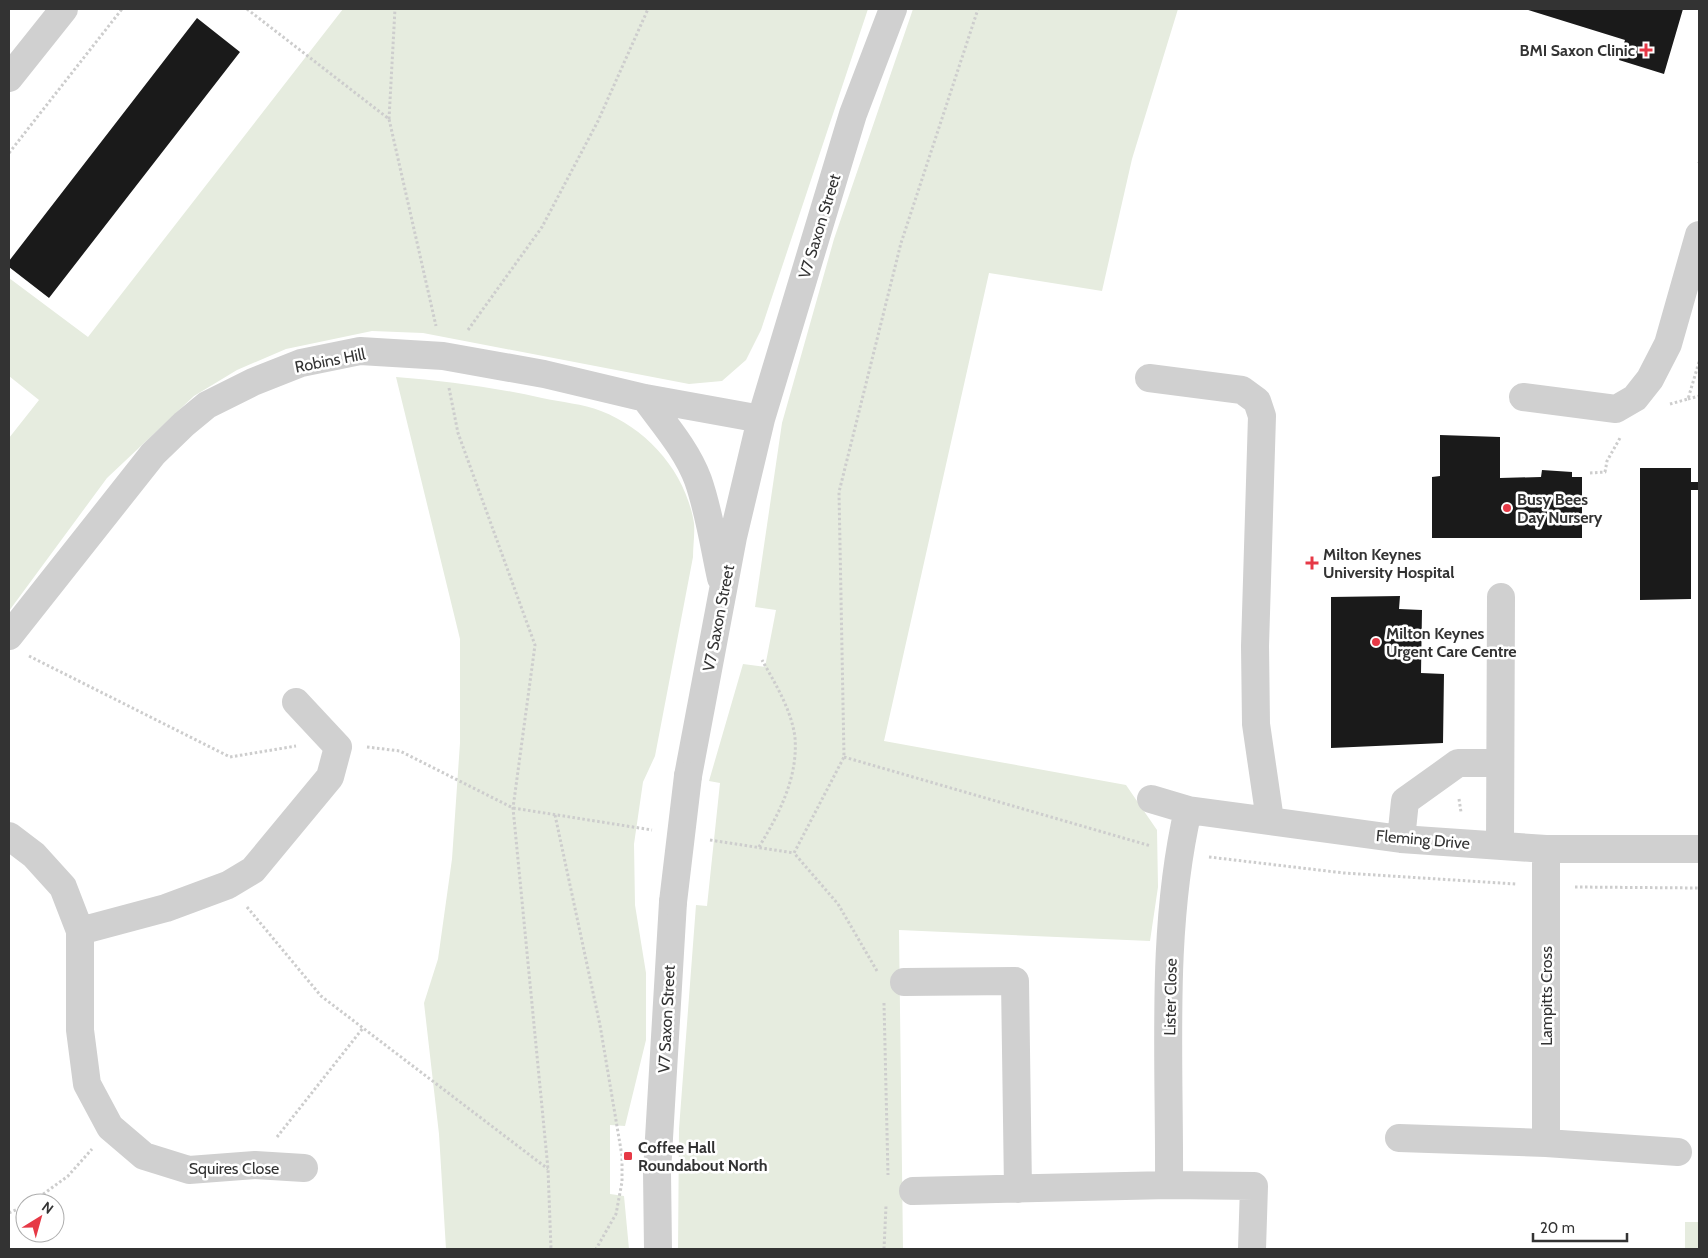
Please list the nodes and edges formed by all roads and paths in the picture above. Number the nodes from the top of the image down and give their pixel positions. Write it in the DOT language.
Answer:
graph roads {
  1 [pos="64,9"];
  2 [pos="122,9"];
  3 [pos="247,9"];
  4 [pos="396,9"];
  5 [pos="648,9"];
  6 [pos="893,9"];
  7 [pos="978,9"];
  8 [pos="9,78"];
  9 [pos="389,119"];
  10 [pos="9,153"];
  11 [pos="1699,235"];
  12 [pos="443,356"];
  13 [pos="1149,378"];
  14 [pos="1699,396"];
  15 [pos="1523,397"];
  16 [pos="645,398"];
  17 [pos="1688,399"];
  18 [pos="761,419"];
  19 [pos="724,588"];
  20 [pos="1501,597"];
  21 [pos="18,646"];
  22 [pos="762,660"];
  23 [pos="296,702"];
  24 [pos="338,747"];
  25 [pos="1500,763"];
  26 [pos="1151,799"];
  27 [pos="513,808"];
  28 [pos="1188,810"];
  29 [pos="555,815"];
  30 [pos="1270,820"];
  31 [pos="662,832"];
  32 [pos="9,836"];
  33 [pos="701,838"];
  34 [pos="1401,839"];
  35 [pos="1500,846"];
  36 [pos="760,847"];
  37 [pos="1546,849"];
  38 [pos="1699,849"];
  39 [pos="794,853"];
  40 [pos="228,885"];
  41 [pos="80,931"];
  42 [pos="889,983"];
  43 [pos="363,1028"];
  44 [pos="110,1127"];
  45 [pos="1399,1138"];
  46 [pos="1546,1143"];
  47 [pos="1678,1152"];
  48 [pos="255,1165"];
  49 [pos="304,1168"];
  50 [pos="548,1170"];
  51 [pos="888,1177"];
  52 [pos="1170,1185"];
  53 [pos="1018,1189"];
  54 [pos="913,1191"];
  55 [pos="45,1193"];
  56 [pos="886,1204"];
  57 [pos="551,1249"];
  58 [pos="596,1249"];
  59 [pos="658,1249"];
  60 [pos="884,1249"];
  61 [pos="1252,1249"];
  1 -- 8 [label="street"];
  2 -- 10 [label="path"];
  3 -- 9 [label="path"];
  4 -- 9 [label="path"];
  5 -- 12 [label="path"];
  6 -- 18 [label="street, V7 Saxon Street"];
  7 -- 39 [label="path"];
  9 -- 12 [label="path"];
  11 -- 15 [label="street"];
  12 -- 16 [label="street, Robins Hill"];
  12 -- 21 [label="street, Robins Hill"];
  12 -- 27 [label="path"];
  13 -- 30 [label="street"];
  14 -- 17 [label="path"];
  16 -- 18 [label="street, Robins Hill"];
  16 -- 19 [label="street"];
  18 -- 19 [label="street, V7 Saxon Street"];
  19 -- 59 [label="street, V7 Saxon Street, bridge"];
  20 -- 25 [label="street"];
  21 -- 24 [label="path"];
  22 -- 36 [label="path"];
  23 -- 24 [label="street"];
  24 -- 27 [label="path"];
  24 -- 40 [label="street"];
  25 -- 34 [label="street"];
  25 -- 35 [label="street"];
  26 -- 28 [label="street, Fleming Drive"];
  27 -- 29 [label="path"];
  27 -- 50 [label="path"];
  28 -- 30 [label="street, Fleming Drive"];
  28 -- 52 [label="street, Lister Close"];
  29 -- 31 [label="path"];
  29 -- 58 [label="path"];
  30 -- 34 [label="street, Fleming Drive"];
  32 -- 41 [label="street, Squires Close"];
  33 -- 36 [label="path"];
  34 -- 35 [label="street, Fleming Drive"];
  35 -- 37 [label="street, Fleming Drive"];
  36 -- 39 [label="path"];
  37 -- 38 [label="street, Fleming Drive"];
  37 -- 46 [label="street, Lampitts Cross"];
  39 -- 42 [label="path"];
  40 -- 41 [label="street"];
  40 -- 43 [label="path"];
  41 -- 44 [label="street, Squires Close"];
  42 -- 51 [label="path"];
  42 -- 53 [label="street"];
  43 -- 48 [label="path"];
  43 -- 50 [label="path"];
  44 -- 48 [label="street, Squires Close"];
  44 -- 55 [label="path"];
  45 -- 46 [label="street"];
  46 -- 47 [label="street"];
  48 -- 49 [label="street, Squires Close"];
  50 -- 57 [label="path"];
  52 -- 53 [label="street"];
  52 -- 61 [label="street"];
  53 -- 54 [label="street"];
  56 -- 60 [label="path"];
}
